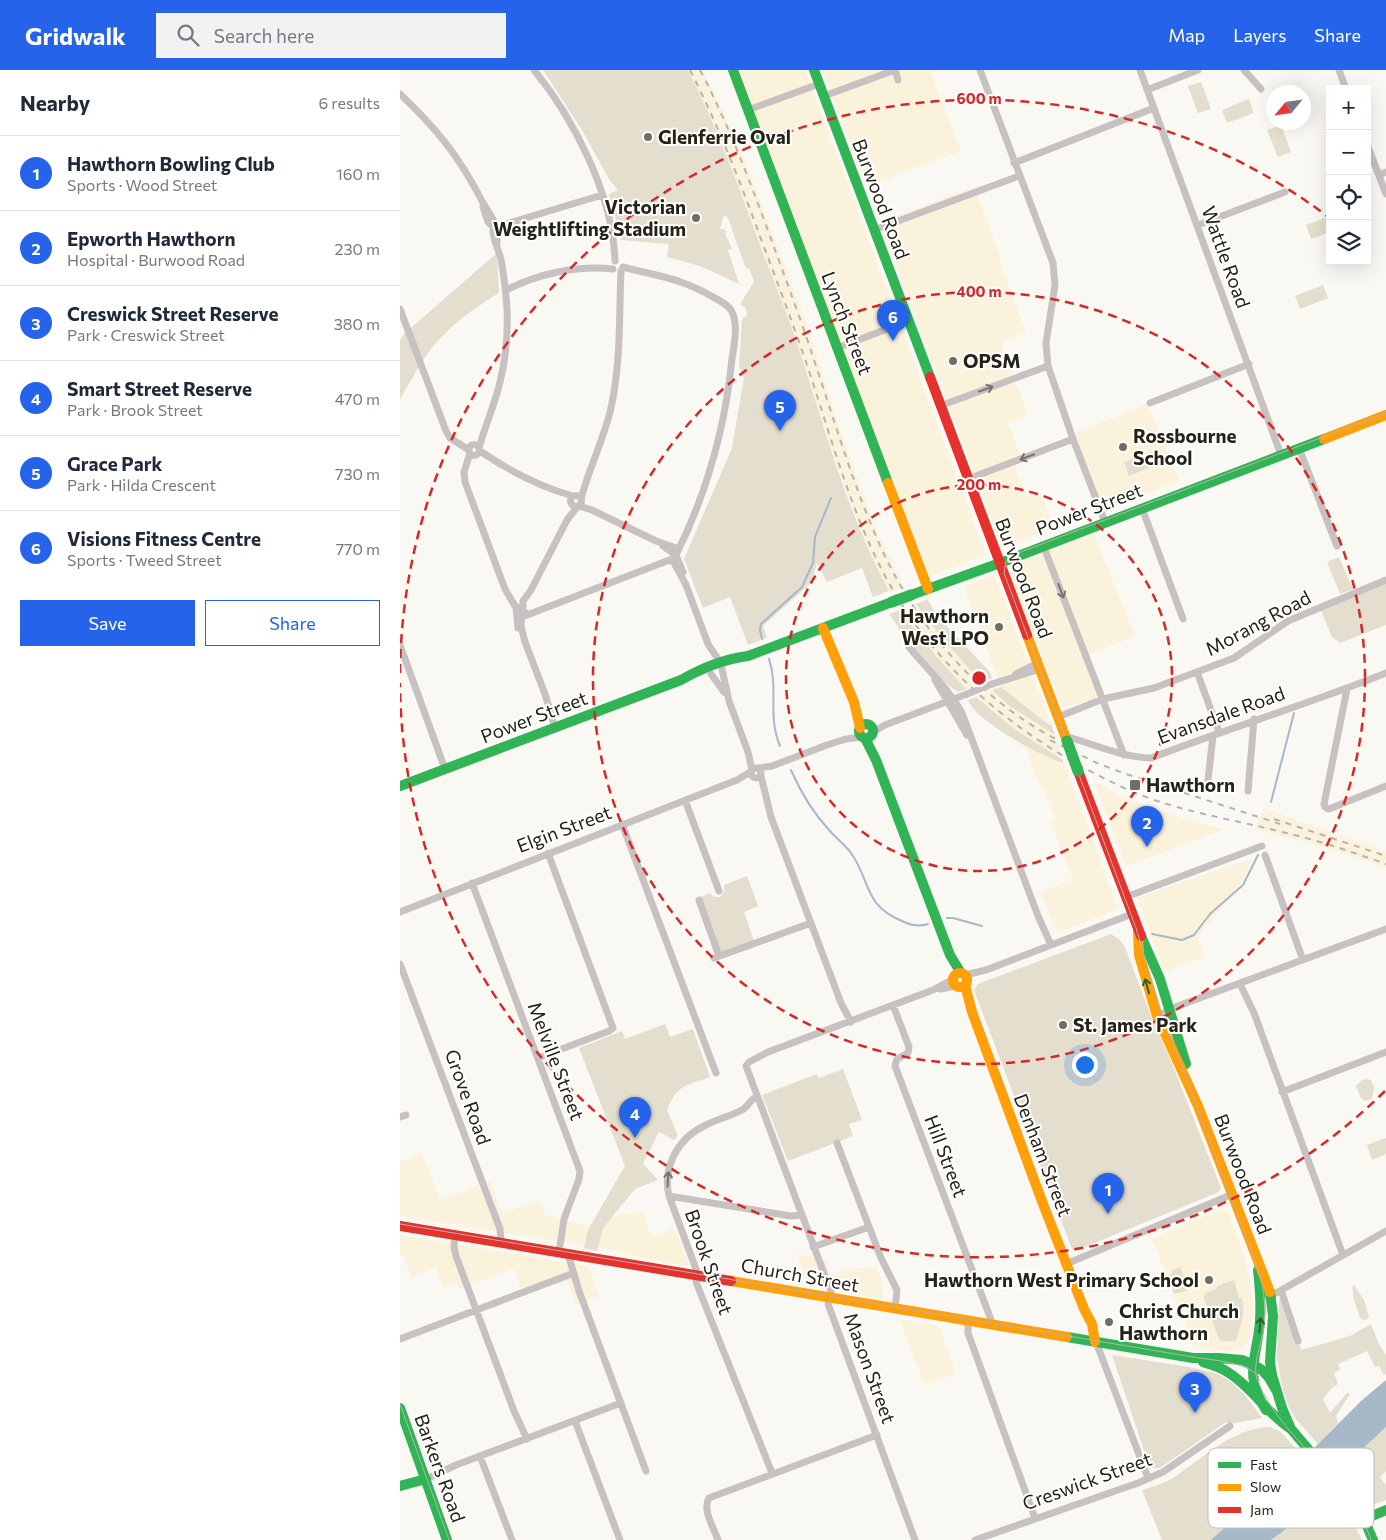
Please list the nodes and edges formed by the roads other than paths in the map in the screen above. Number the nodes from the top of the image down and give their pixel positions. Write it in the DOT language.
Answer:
graph roads {
  1 [pos="534,70"];
  2 [pos="733,70"];
  3 [pos="814,70"];
  4 [pos="895,70"];
  5 [pos="980,70"];
  6 [pos="1140,70"];
  7 [pos="1198,70"];
  8 [pos="1244,70"];
  9 [pos="1339,70"];
  10 [pos="898,80"];
  11 [pos="819,84"];
  12 [pos="1345,85"];
  13 [pos="1262,88"];
  14 [pos="1148,90"];
  15 [pos="400,94"];
  16 [pos="824,96"];
  17 [pos="1154,108"];
  18 [pos="748,110"];
  19 [pos="1371,152"];
  20 [pos="1014,163"];
  21 [pos="1382,174"];
  22 [pos="1019,176"];
  23 [pos="1285,192"];
  24 [pos="1386,194"];
  25 [pos="602,195"];
  26 [pos="1198,226"];
  27 [pos="496,227"];
  28 [pos="874,230"];
  29 [pos="618,267"];
  30 [pos="506,290"];
  31 [pos="400,309"];
  32 [pos="908,321"];
  33 [pos="837,348"];
  34 [pos="1249,364"];
  35 [pos="1048,366"];
  36 [pos="1150,403"];
  37 [pos="940,406"];
  38 [pos="1386,415"];
  39 [pos="1073,439"];
  40 [pos="1299,448"];
  41 [pos="474,450"];
  42 [pos="1281,455"];
  43 [pos="968,479"];
  44 [pos="576,501"];
  45 [pos="1142,508"];
  46 [pos="1105,522"];
  47 [pos="1043,545"];
  48 [pos="1337,546"];
  49 [pos="676,555"];
  50 [pos="1000,563"];
  51 [pos="1386,580"];
  52 [pos="928,589"];
  53 [pos="521,613"];
  54 [pos="1183,619"];
  55 [pos="825,627"];
  56 [pos="708,644"];
  57 [pos="400,645"];
  58 [pos="909,647"];
  59 [pos="1039,666"];
  60 [pos="716,668"];
  61 [pos="1197,672"];
  62 [pos="1386,673"];
  63 [pos="1347,688"];
  64 [pos="1103,699"];
  65 [pos="729,701"];
  66 [pos="951,701"];
  67 [pos="1058,717"];
  68 [pos="1254,720"];
  69 [pos="557,727"];
  70 [pos="866,732"];
  71 [pos="1216,734"];
  72 [pos="1066,739"];
  73 [pos="1124,755"];
  74 [pos="445,769"];
  75 [pos="756,773"];
  76 [pos="400,786"];
  77 [pos="1386,786"];
  78 [pos="1207,790"];
  79 [pos="1248,791"];
  80 [pos="685,800"];
  81 [pos="622,824"];
  82 [pos="1262,846"];
  83 [pos="548,853"];
  84 [pos="1265,855"];
  85 [pos="472,883"];
  86 [pos="719,891"];
  87 [pos="1126,897"];
  88 [pos="699,900"];
  89 [pos="401,911"];
  90 [pos="1132,914"];
  91 [pos="811,923"];
  92 [pos="1386,929"];
  93 [pos="1138,931"];
  94 [pos="1049,946"];
  95 [pos="1303,960"];
  96 [pos="400,964"];
  97 [pos="960,980"];
  98 [pos="1242,983"];
  99 [pos="893,1004"];
  100 [pos="1170,1010"];
  101 [pos="1157,1016"];
  102 [pos="848,1023"];
  103 [pos="1386,1052"];
  104 [pos="538,1058"];
  105 [pos="716,1073"];
  106 [pos="1282,1092"];
  107 [pos="756,1097"];
  108 [pos="1198,1106"];
  109 [pos="837,1143"];
  110 [pos="1233,1194"];
  111 [pos="669,1196"];
  112 [pos="801,1214"];
  113 [pos="400,1226"];
  114 [pos="869,1227"];
  115 [pos="1386,1232"];
  116 [pos="455,1235"];
  117 [pos="501,1242"];
  118 [pos="814,1247"];
  119 [pos="563,1253"];
  120 [pos="1343,1256"];
  121 [pos="1066,1264"];
  122 [pos="574,1272"];
  123 [pos="696,1275"];
  124 [pos="1271,1296"];
  125 [pos="830,1297"];
  126 [pos="895,1309"];
  127 [pos="476,1310"];
  128 [pos="968,1321"];
  129 [pos="993,1325"];
  130 [pos="400,1339"];
  131 [pos="1298,1341"];
  132 [pos="1094,1342"];
  133 [pos="1193,1358"];
  134 [pos="1252,1363"];
  135 [pos="1276,1390"];
  136 [pos="621,1403"];
  137 [pos="400,1408"];
  138 [pos="1266,1410"];
  139 [pos="575,1421"];
  140 [pos="1230,1426"];
  141 [pos="1291,1429"];
  142 [pos="877,1435"];
  143 [pos="525,1439"];
  144 [pos="1307,1448"];
  145 [pos="480,1456"];
  146 [pos="646,1471"];
  147 [pos="772,1473"];
  148 [pos="425,1477"];
  149 [pos="1148,1478"];
  150 [pos="400,1486"];
  151 [pos="1386,1510"];
  152 [pos="1374,1515"];
  153 [pos="1035,1518"];
  154 [pos="1368,1528"];
  155 [pos="448,1540"];
  156 [pos="512,1540"];
  157 [pos="620,1540"];
  158 [pos="718,1540"];
  159 [pos="915,1540"];
  160 [pos="975,1540"];
  161 [pos="1373,1540"];
  1 -- 25 [label="street"];
  2 -- 18 [label="main road, Lynch Street"];
  3 -- 11 [label="main road, Burwood Road"];
  4 -- 10 [label="street"];
  4 -- 16 [label="street"];
  5 -- 20 [label="street"];
  6 -- 14 [label="street, Wattle Road"];
  7 -- 14 [label="street"];
  8 -- 13 [label="street"];
  9 -- 12 [label="street"];
  11 -- 16 [label="main road, Burwood Road"];
  11 -- 18 [label="street"];
  14 -- 17 [label="street, Wattle Road"];
  15 -- 27 [label="street"];
  16 -- 28 [label="main road, Burwood Road"];
  17 -- 20 [label="street"];
  17 -- 26 [label="street, Wattle Road"];
  18 -- 33 [label="main road, Lynch Street"];
  19 -- 21 [label="street"];
  20 -- 22 [label="street"];
  21 -- 24 [label="street"];
  22 -- 28 [label="street"];
  22 -- 35 [label="street"];
  23 -- 26 [label="street"];
  25 -- 27 [label="street"];
  25 -- 29 [label="street"];
  26 -- 34 [label="street, Wattle Road"];
  27 -- 30 [label="street"];
  28 -- 32 [label="main road, Burwood Road"];
  29 -- 30 [label="street"];
  29 -- 44 [label="street"];
  29 -- 49 [label="street"];
  30 -- 41 [label="street"];
  31 -- 41 [label="street"];
  32 -- 33 [label="street"];
  32 -- 37 [label="main road, Burwood Road"];
  33 -- 52 [label="main road, Lynch Street"];
  34 -- 36 [label="street"];
  34 -- 42 [label="street, Wattle Road"];
  37 -- 35 [label="street, one-way"];
  35 -- 39 [label="street"];
  37 -- 43 [label="main road, Burwood Road"];
  38 -- 40 [label="main road, Power Street"];
  39 -- 43 [label="street, one-way"];
  39 -- 46 [label="street"];
  40 -- 42 [label="main road, Power Street"];
  40 -- 48 [label="street"];
  41 -- 44 [label="street"];
  41 -- 53 [label="street"];
  42 -- 45 [label="main road, Power Street"];
  43 -- 50 [label="main road, Burwood Road"];
  44 -- 49 [label="street"];
  44 -- 53 [label="street"];
  45 -- 46 [label="main road, Power Street"];
  45 -- 54 [label="street"];
  46 -- 47 [label="main road, Power Street"];
  47 -- 50 [label="main road, Power Street"];
  47 -- 64 [label="street, one-way"];
  49 -- 53 [label="street"];
  49 -- 56 [label="street"];
  50 -- 52 [label="main road, Power Street"];
  50 -- 59 [label="main road, Burwood Road"];
  51 -- 61 [label="street, Morang Road"];
  52 -- 55 [label="main road, Power Street, bridge"];
  53 -- 69 [label="street"];
  55 -- 60 [label="main road, Power Street"];
  55 -- 70 [label="main road, Denham Street"];
  56 -- 60 [label="street"];
  56 -- 60 [label="street"];
  57 -- 74 [label="street"];
  58 -- 66 [label="street"];
  59 -- 66 [label="street, Elgin Street, bridge"];
  59 -- 67 [label="main road, Burwood Road"];
  60 -- 65 [label="street"];
  60 -- 65 [label="street"];
  60 -- 69 [label="main road, Power Street"];
  61 -- 64 [label="street, Morang Road"];
  61 -- 71 [label="street"];
  62 -- 63 [label="street, Evansdale Road"];
  63 -- 68 [label="street, Evansdale Road"];
  63 -- 77 [label="street"];
  64 -- 67 [label="street, Morang Road"];
  64 -- 73 [label="street"];
  65 -- 75 [label="street"];
  66 -- 70 [label="street, Elgin Street"];
  66 -- 94 [label="street"];
  67 -- 72 [label="main road, Burwood Road"];
  68 -- 71 [label="street, Evansdale Road"];
  68 -- 79 [label="street"];
  69 -- 74 [label="main road, Power Street"];
  70 -- 75 [label="street, Elgin Street"];
  70 -- 97 [label="main road, Denham Street"];
  71 -- 73 [label="street, Evansdale Road"];
  71 -- 78 [label="street"];
  72 -- 73 [label="street, Evansdale Road"];
  72 -- 87 [label="main road, Burwood Road, bridge"];
  74 -- 76 [label="main road, Power Street"];
  75 -- 80 [label="street, Elgin Street"];
  75 -- 91 [label="street"];
  80 -- 81 [label="street, Elgin Street"];
  80 -- 86 [label="street"];
  81 -- 83 [label="street, Elgin Street"];
  81 -- 105 [label="street"];
  82 -- 87 [label="street"];
  83 -- 85 [label="street, Elgin Street"];
  83 -- 104 [label="street"];
  84 -- 95 [label="street"];
  85 -- 89 [label="street, Elgin Street"];
  85 -- 104 [label="street, Melville Street"];
  87 -- 90 [label="main road, Burwood Road"];
  88 -- 91 [label="street"];
  90 -- 93 [label="main road, Burwood Road"];
  90 -- 94 [label="street"];
  91 -- 102 [label="street"];
  92 -- 95 [label="street"];
  93 -- 100 [label="main road, Burwood Road"];
  101 -- 93 [label="main road, Burwood Road, one-way"];
  94 -- 97 [label="street"];
  95 -- 98 [label="street"];
  96 -- 117 [label="street, Grove Road"];
  97 -- 99 [label="street"];
  97 -- 121 [label="main road, Denham Street"];
  98 -- 100 [label="street"];
  98 -- 106 [label="street"];
  99 -- 102 [label="street"];
  99 -- 129 [label="street, Hill Street"];
  100 -- 101 [label="street"];
  100 -- 108 [label="main road, Burwood Road"];
  101 -- 108 [label="main road, Burwood Road"];
  102 -- 107 [label="street, Mason Street"];
  103 -- 106 [label="street"];
  104 -- 119 [label="street, Melville Street"];
  106 -- 120 [label="street"];
  111 -- 107 [label="street, Brook Street, one-way"];
  107 -- 112 [label="street, Mason Street"];
  108 -- 110 [label="main road, Burwood Road"];
  109 -- 114 [label="street"];
  110 -- 121 [label="street"];
  110 -- 124 [label="main road, Burwood Road"];
  111 -- 112 [label="street"];
  111 -- 123 [label="street, Brook Street"];
  112 -- 118 [label="street, Mason Street"];
  113 -- 116 [label="main road, Church Street"];
  114 -- 118 [label="street"];
  114 -- 126 [label="street"];
  115 -- 120 [label="street"];
  116 -- 117 [label="main road, Church Street"];
  116 -- 127 [label="street"];
  117 -- 119 [label="main road, Church Street"];
  118 -- 125 [label="street, Mason Street"];
  119 -- 122 [label="street"];
  119 -- 123 [label="main road, Church Street"];
  120 -- 124 [label="street"];
  121 -- 132 [label="main road, Denham Street"];
  122 -- 127 [label="street"];
  122 -- 136 [label="street"];
  123 -- 125 [label="main road, Church Street"];
  123 -- 147 [label="street, Brook Street"];
  124 -- 131 [label="street"];
  134 -- 124 [label="main road, Burwood Road, one-way"];
  124 -- 135 [label="main road, Burwood Road"];
  125 -- 126 [label="main road, Church Street"];
  125 -- 142 [label="street, Mason Street"];
  126 -- 128 [label="main road, Church Street"];
  127 -- 130 [label="street"];
  127 -- 143 [label="street"];
  128 -- 129 [label="main road, Church Street"];
  128 -- 153 [label="street"];
  129 -- 132 [label="main road, Church Street"];
  132 -- 133 [label="main road, Church Street"];
  132 -- 149 [label="street, Denham Street"];
  133 -- 134 [label="main road, Church Street"];
  133 -- 138 [label="main road, Church Street"];
  134 -- 135 [label="main road"];
  134 -- 138 [label="main road, Burwood Road"];
  135 -- 141 [label="main road"];
  136 -- 139 [label="street"];
  136 -- 146 [label="street"];
  137 -- 148 [label="main road, Barkers Road"];
  138 -- 141 [label="main road"];
  139 -- 143 [label="street"];
  139 -- 157 [label="street"];
  140 -- 149 [label="street, Creswick Street"];
  141 -- 144 [label="main road"];
  142 -- 147 [label="street"];
  142 -- 159 [label="street, Mason Street"];
  143 -- 145 [label="street"];
  145 -- 148 [label="street"];
  145 -- 156 [label="street"];
  147 -- 158 [label="street"];
  148 -- 150 [label="main road"];
  148 -- 155 [label="main road, Barkers Road"];
  149 -- 153 [label="street, Creswick Street"];
  151 -- 152 [label="main road"];
  153 -- 160 [label="street, Creswick Street"];
  154 -- 161 [label="main road"];
}
